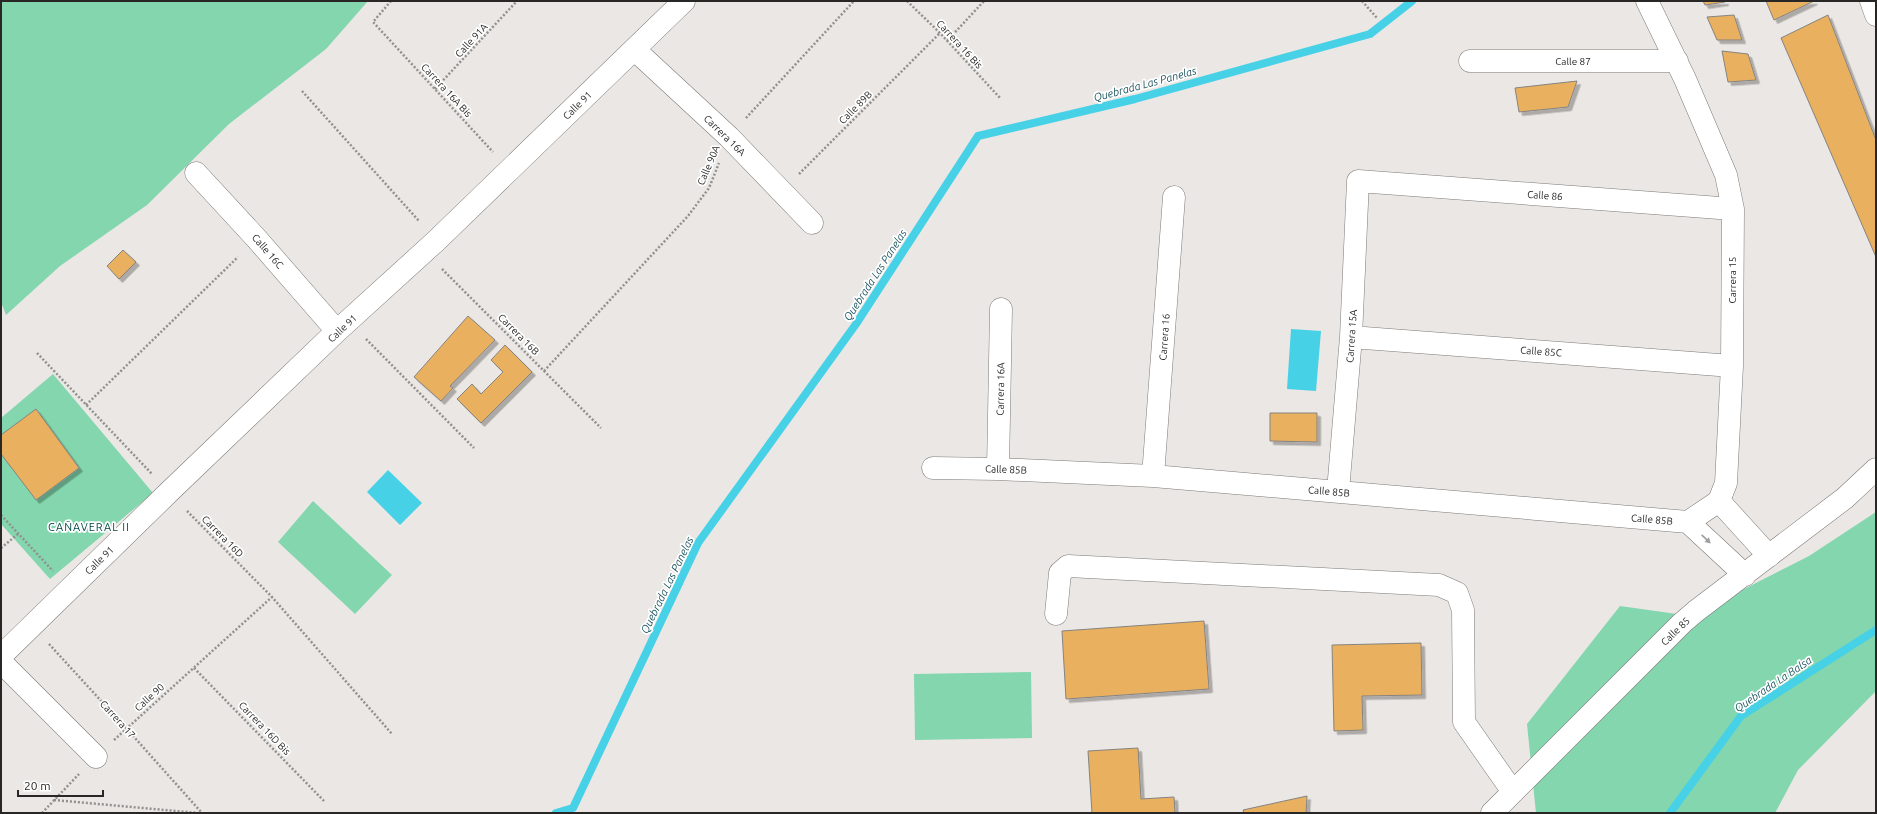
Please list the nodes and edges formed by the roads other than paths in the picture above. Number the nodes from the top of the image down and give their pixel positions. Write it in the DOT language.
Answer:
graph roads {
  1 [pos="684,1"];
  2 [pos="1647,1"];
  3 [pos="1871,1"];
  4 [pos="1876,15"];
  5 [pos="635,50"];
  6 [pos="1470,60"];
  7 [pos="1676,61"];
  8 [pos="196,173"];
  9 [pos="1358,181"];
  10 [pos="1174,197"];
  11 [pos="1733,209"];
  12 [pos="812,223"];
  13 [pos="1001,309"];
  14 [pos="343,326"];
  15 [pos="1351,337"];
  16 [pos="1732,366"];
  17 [pos="933,468"];
  18 [pos="998,469"];
  19 [pos="1876,469"];
  20 [pos="1153,476"];
  21 [pos="1338,491"];
  22 [pos="1718,501"];
  23 [pos="1688,522"];
  24 [pos="1769,556"];
  25 [pos="1745,575"];
  26 [pos="1056,614"];
  27 [pos="1,656"];
  28 [pos="1,662"];
  29 [pos="96,757"];
  30 [pos="1514,792"];
  31 [pos="1492,813"];
  1 -- 5 [label="street, Calle 91"];
  2 -- 7 [label="street, Carrera 15"];
  3 -- 4 [label="street"];
  5 -- 12 [label="street, Carrera 16A"];
  5 -- 14 [label="street, Calle 91"];
  6 -- 7 [label="street, Calle 87"];
  7 -- 11 [label="street, Carrera 15"];
  8 -- 14 [label="street, Calle 16C"];
  9 -- 11 [label="street, Calle 86"];
  9 -- 15 [label="street, Carrera 15A"];
  10 -- 20 [label="street, Carrera 16"];
  11 -- 16 [label="street, Carrera 15"];
  13 -- 18 [label="street, Carrera 16A"];
  14 -- 27 [label="street, Calle 91"];
  15 -- 16 [label="street, Calle 85C"];
  15 -- 21 [label="street, Carrera 15A"];
  16 -- 22 [label="street, Carrera 15"];
  17 -- 18 [label="street, Calle 85B"];
  18 -- 20 [label="street, Calle 85B"];
  19 -- 24 [label="street, Calle 85"];
  20 -- 21 [label="street, Calle 85B"];
  21 -- 23 [label="street, Calle 85B"];
  22 -- 23 [label="street, Calle 85B"];
  22 -- 24 [label="street"];
  23 -- 25 [label="street, one-way"];
  24 -- 25 [label="street, Calle 85"];
  25 -- 30 [label="street, Calle 85"];
  26 -- 30 [label="street"];
  28 -- 29 [label="street"];
  30 -- 31 [label="street, Calle 85"];
}
